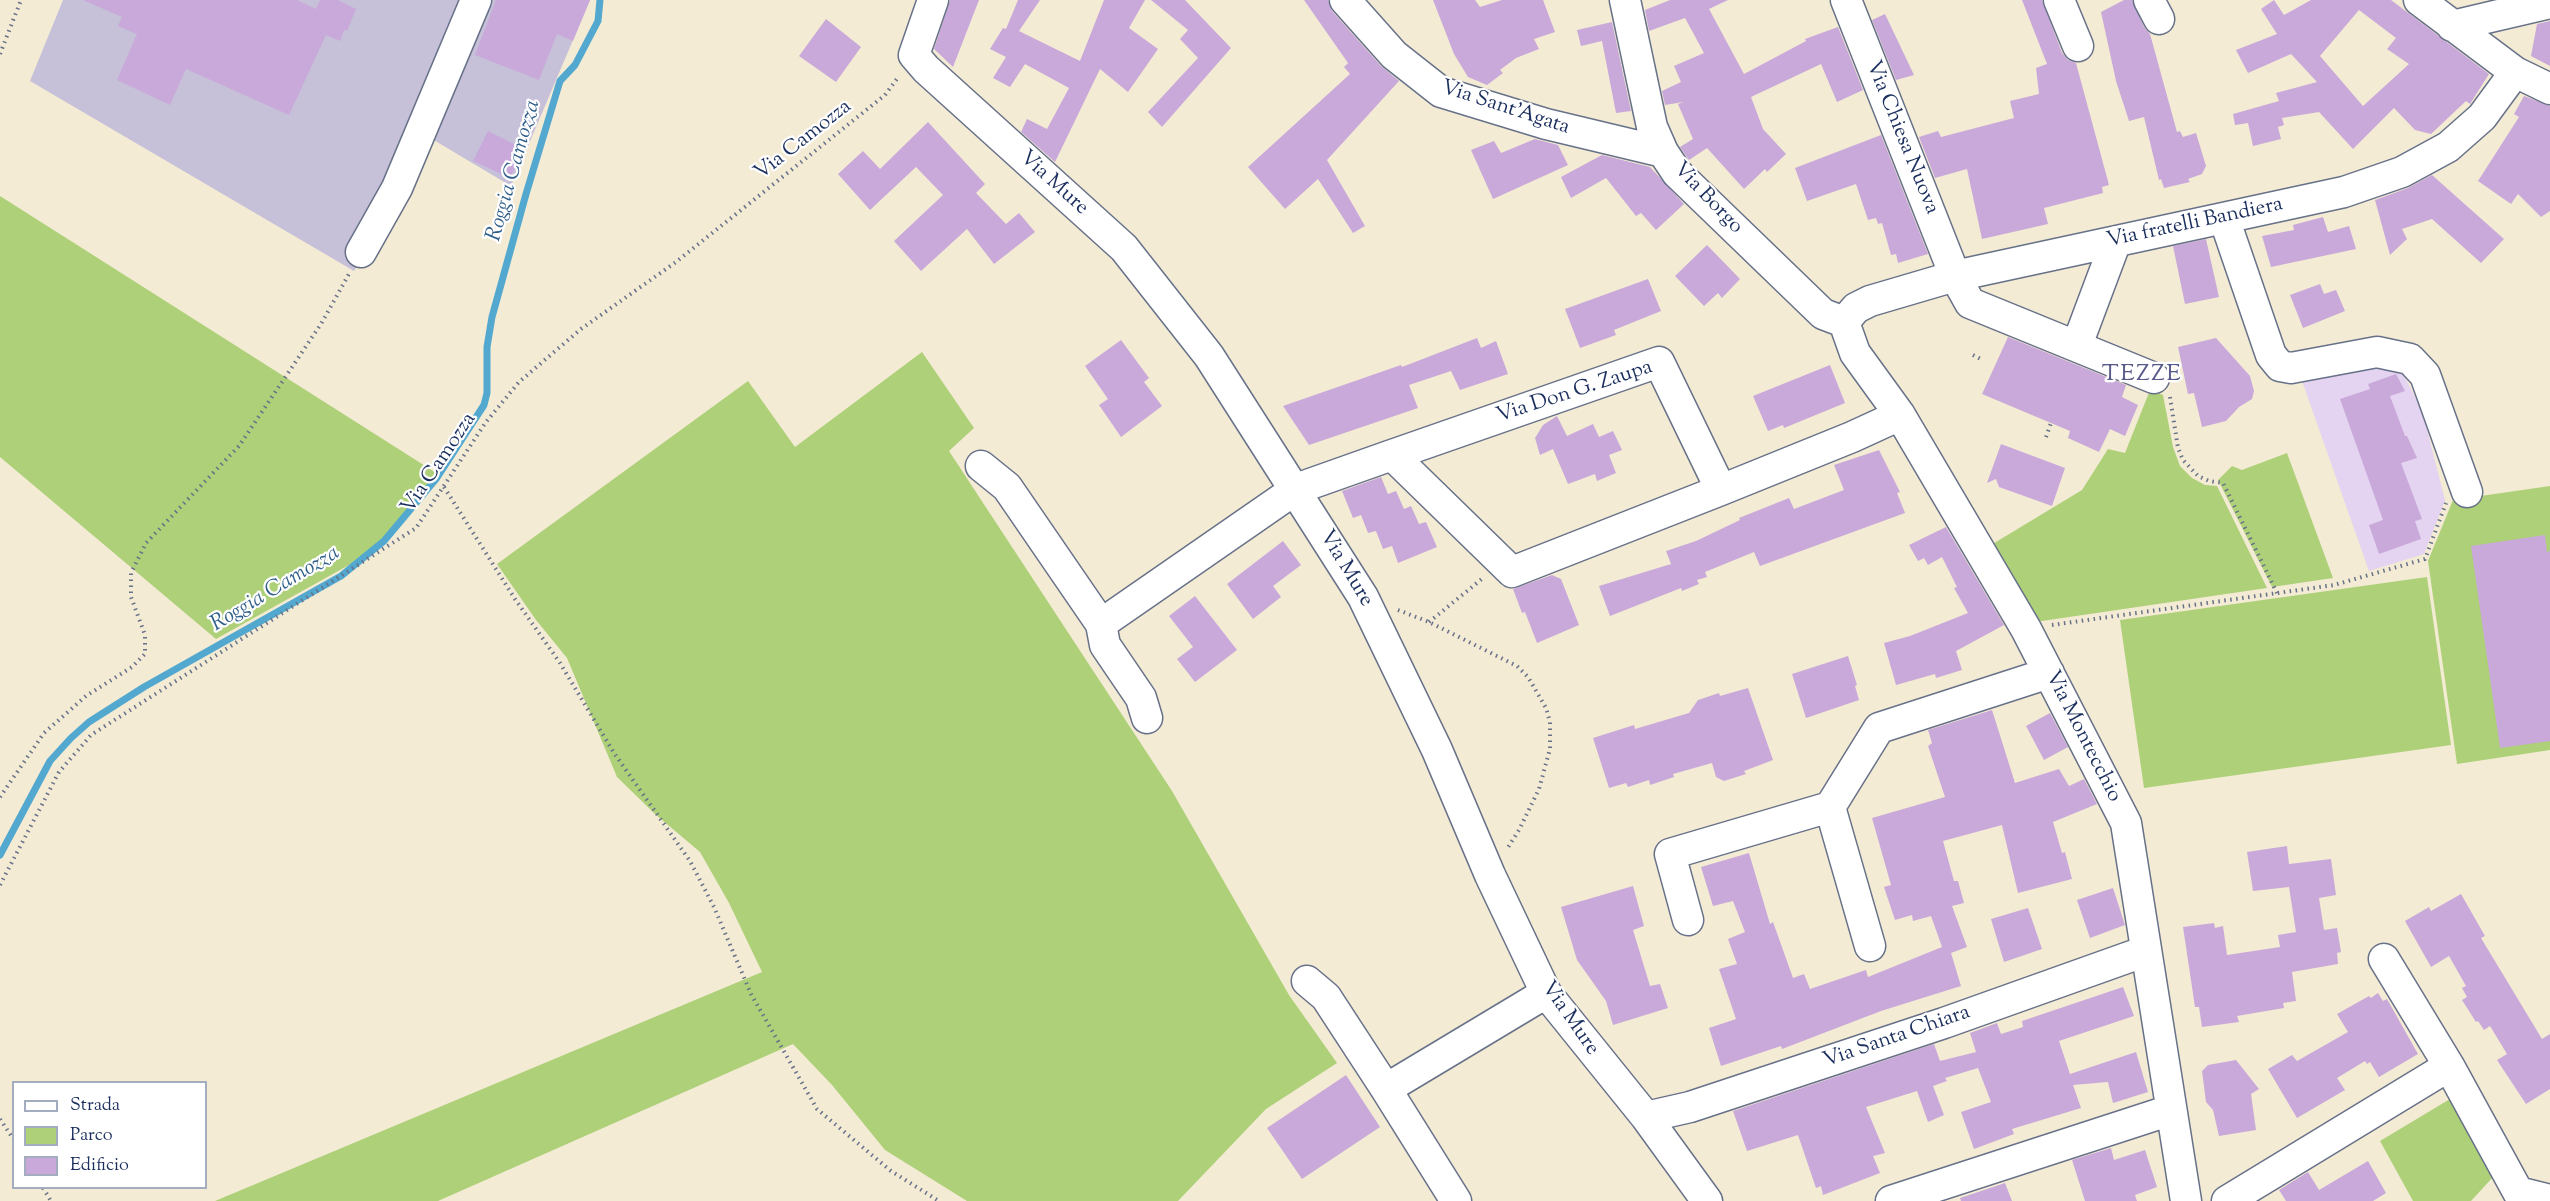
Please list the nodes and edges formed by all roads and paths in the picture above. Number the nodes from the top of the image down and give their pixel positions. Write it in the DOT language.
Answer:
graph roads {
  1 [pos="21,0"];
  2 [pos="476,0"];
  3 [pos="933,0"];
  4 [pos="1345,0"];
  5 [pos="1625,0"];
  6 [pos="1846,0"];
  7 [pos="2059,0"];
  8 [pos="2420,0"];
  9 [pos="2550,3"];
  10 [pos="2452,26"];
  11 [pos="2078,46"];
  12 [pos="0,54"];
  13 [pos="914,55"];
  14 [pos="2515,72"];
  15 [pos="2550,89"];
  16 [pos="1663,152"];
  17 [pos="2224,218"];
  18 [pos="2116,241"];
  19 [pos="361,252"];
  20 [pos="1955,276"];
  21 [pos="1844,322"];
  22 [pos="2077,345"];
  23 [pos="1973,355"];
  24 [pos="1983,360"];
  25 [pos="2154,378"];
  26 [pos="1900,415"];
  27 [pos="2051,423"];
  28 [pos="2046,437"];
  29 [pos="1392,455"];
  30 [pos="981,466"];
  31 [pos="444,487"];
  32 [pos="1296,489"];
  33 [pos="1721,490"];
  34 [pos="2457,495"];
  35 [pos="1501,562"];
  36 [pos="2277,593"];
  37 [pos="1363,597"];
  38 [pos="1429,622"];
  39 [pos="1101,624"];
  40 [pos="2026,629"];
  41 [pos="2049,673"];
  42 [pos="1146,718"];
  43 [pos="0,797"];
  44 [pos="1830,807"];
  45 [pos="1490,875"];
  46 [pos="0,885"];
  47 [pos="1688,920"];
  48 [pos="1870,946"];
  49 [pos="2146,951"];
  50 [pos="2384,959"];
  51 [pos="1307,981"];
  52 [pos="1546,993"];
  53 [pos="2449,1066"];
  54 [pos="1386,1089"];
  55 [pos="2171,1110"];
  56 [pos="1646,1117"];
  57 [pos="0,1119"];
  58 [pos="12,1137"];
  59 [pos="2514,1196"];
  60 [pos="2550,1200"];
  61 [pos="939,1201"];
  62 [pos="1456,1201"];
  63 [pos="1707,1201"];
  64 [pos="1891,1201"];
  65 [pos="2186,1201"];
  66 [pos="2227,1201"];
  1 -- 12 [label="path"];
  2 -- 19 [label="street"];
  3 -- 13 [label="street"];
  4 -- 16 [label="street, Via Sant'Agata"];
  5 -- 16 [label="street, Via Borgo"];
  6 -- 20 [label="street, Via Chiesa Nuova"];
  7 -- 11 [label="street"];
  8 -- 10 [label="street"];
  9 -- 10 [label="street"];
  10 -- 14 [label="street"];
  13 -- 31 [label="path, Via Camozza"];
  13 -- 32 [label="street, Via Mure"];
  14 -- 15 [label="street"];
  14 -- 17 [label="street, Via fratelli Bandiera"];
  16 -- 21 [label="street, Via Borgo"];
  17 -- 18 [label="street, Via fratelli Bandiera"];
  17 -- 34 [label="street"];
  18 -- 20 [label="street, Via fratelli Bandiera"];
  18 -- 22 [label="street"];
  19 -- 43 [label="path"];
  20 -- 21 [label="street, Via fratelli Bandiera"];
  20 -- 22 [label="street, Via Chiesa Nuova"];
  21 -- 26 [label="street, Via Montecchio"];
  22 -- 25 [label="street, Via Chiesa Nuova"];
  23 -- 24 [label="path"];
  25 -- 36 [label="path"];
  26 -- 33 [label="street"];
  26 -- 40 [label="street, Via Montecchio"];
  27 -- 28 [label="path"];
  29 -- 32 [label="street, Via Don G. Zaupa"];
  29 -- 33 [label="street, Via Don G. Zaupa"];
  29 -- 35 [label="street"];
  30 -- 39 [label="street"];
  31 -- 46 [label="path, Via Camozza"];
  31 -- 61 [label="path"];
  32 -- 37 [label="street, Via Mure"];
  32 -- 39 [label="street, Via Don G. Zaupa"];
  33 -- 35 [label="street"];
  34 -- 36 [label="path"];
  35 -- 38 [label="path"];
  36 -- 40 [label="path"];
  37 -- 38 [label="path"];
  37 -- 45 [label="street, Via Mure"];
  38 -- 45 [label="path"];
  39 -- 42 [label="street"];
  40 -- 41 [label="street, Via Montecchio"];
  41 -- 44 [label="street"];
  41 -- 49 [label="street, Via Montecchio"];
  44 -- 47 [label="street"];
  44 -- 48 [label="street"];
  45 -- 52 [label="street, Via Mure"];
  49 -- 55 [label="street, Via Montecchio"];
  49 -- 56 [label="street, Via Santa Chiara"];
  50 -- 53 [label="street"];
  51 -- 54 [label="street"];
  52 -- 54 [label="street"];
  52 -- 56 [label="street, Via Mure"];
  53 -- 59 [label="street"];
  53 -- 66 [label="street"];
  54 -- 62 [label="street"];
  55 -- 64 [label="street"];
  55 -- 65 [label="street, Via Montecchio"];
  56 -- 63 [label="street, Via Mure"];
  57 -- 58 [label="path"];
  59 -- 60 [label="street"];
}
